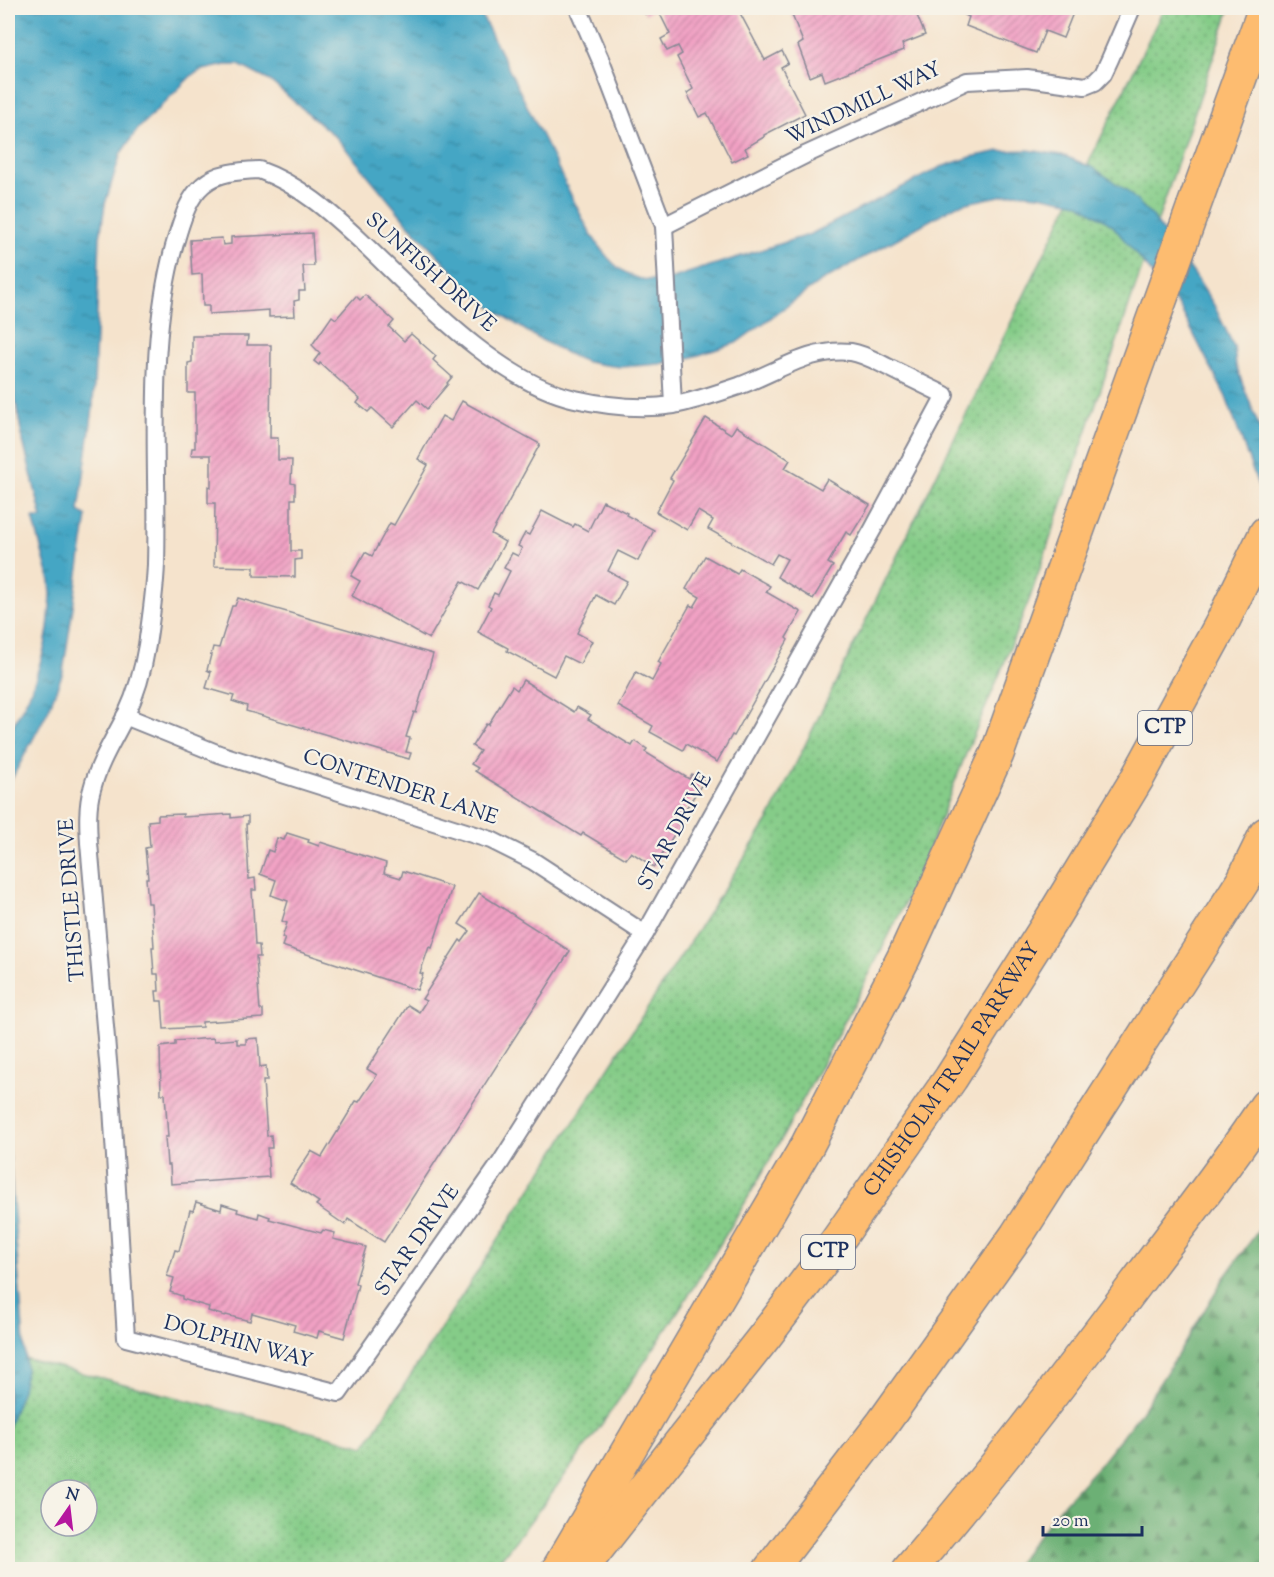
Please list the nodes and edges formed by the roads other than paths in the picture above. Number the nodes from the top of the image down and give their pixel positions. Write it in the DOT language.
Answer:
graph roads {
  1 [pos="578,8"];
  2 [pos="1132,8"];
  3 [pos="1265,8"];
  4 [pos="664,225"];
  5 [pos="813,356"];
  6 [pos="157,362"];
  7 [pos="673,405"];
  8 [pos="1266,533"];
  9 [pos="125,717"];
  10 [pos="1266,834"];
  11 [pos="1266,842"];
  12 [pos="1243,881"];
  13 [pos="645,934"];
  14 [pos="1266,1106"];
  15 [pos="126,1338"];
  16 [pos="339,1393"];
  17 [pos="558,1569"];
  18 [pos="580,1569"];
  19 [pos="770,1569"];
  20 [pos="909,1569"];
  1 -- 4 [label="lane"];
  2 -- 4 [label="lane, WINDMILL WAY"];
  3 -- 17 [label="highway"];
  4 -- 7 [label="lane"];
  5 -- 7 [label="lane, SUNFISH DRIVE"];
  5 -- 13 [label="lane, STAR DRIVE"];
  6 -- 7 [label="lane, SUNFISH DRIVE"];
  6 -- 9 [label="lane, THISTLE DRIVE"];
  8 -- 18 [label="highway, CHISHOLM TRAIL PARKWAY / CTP"];
  9 -- 13 [label="lane, CONTENDER LANE"];
  9 -- 15 [label="lane, THISTLE DRIVE"];
  10 -- 12 [label="highway"];
  11 -- 12 [label="highway"];
  12 -- 19 [label="highway"];
  13 -- 16 [label="lane, STAR DRIVE"];
  14 -- 20 [label="highway"];
  15 -- 16 [label="lane, DOLPHIN WAY"];
}
